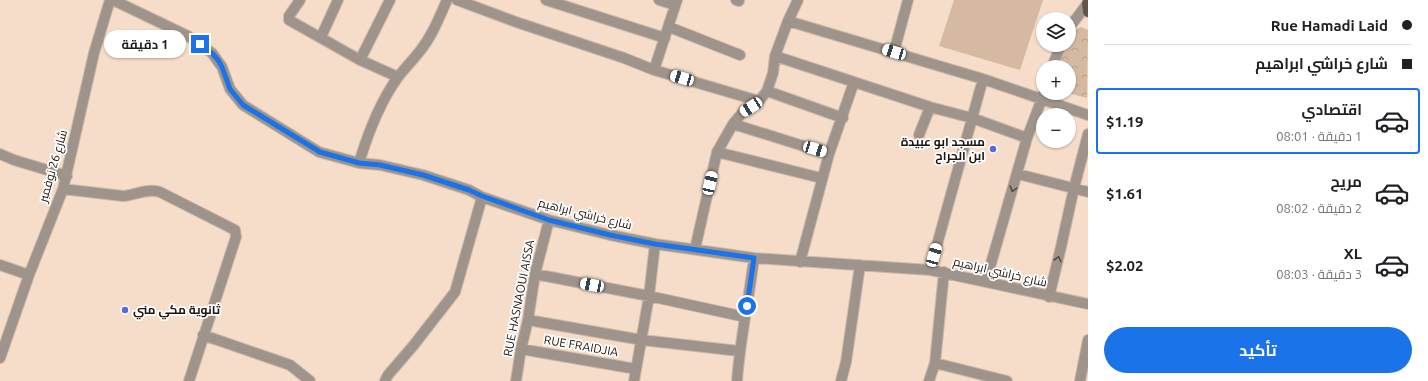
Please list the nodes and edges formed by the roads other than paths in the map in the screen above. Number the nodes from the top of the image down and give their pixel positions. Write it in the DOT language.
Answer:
graph roads {
  1 [pos="110,0"];
  2 [pos="113,0"];
  3 [pos="300,0"];
  4 [pos="338,0"];
  5 [pos="390,0"];
  6 [pos="447,0"];
  7 [pos="457,0"];
  8 [pos="546,0"];
  9 [pos="659,0"];
  10 [pos="798,0"];
  11 [pos="908,0"];
  12 [pos="676,3"];
  13 [pos="1088,6"];
  14 [pos="1076,20"];
  15 [pos="788,21"];
  16 [pos="669,27"];
  17 [pos="321,37"];
  18 [pos="665,38"];
  19 [pos="894,52"];
  20 [pos="740,55"];
  21 [pos="775,56"];
  22 [pos="360,60"];
  23 [pos="654,70"];
  24 [pos="398,77"];
  25 [pos="983,79"];
  26 [pos="854,82"];
  27 [pos="768,91"];
  28 [pos="1036,94"];
  29 [pos="1041,100"];
  30 [pos="1052,100"];
  31 [pos="759,101"];
  32 [pos="930,107"];
  33 [pos="1088,115"];
  34 [pos="843,118"];
  35 [pos="972,118"];
  36 [pos="733,124"];
  37 [pos="1088,134"];
  38 [pos="919,135"];
  39 [pos="1027,138"];
  40 [pos="717,152"];
  41 [pos="0,154"];
  42 [pos="828,154"];
  43 [pos="359,163"];
  44 [pos="1018,174"];
  45 [pos="67,176"];
  46 [pos="821,178"];
  47 [pos="1074,188"];
  48 [pos="63,189"];
  49 [pos="1088,192"];
  50 [pos="482,196"];
  51 [pos="549,220"];
  52 [pos="655,244"];
  53 [pos="695,249"];
  54 [pos="754,258"];
  55 [pos="800,262"];
  56 [pos="0,265"];
  57 [pos="860,265"];
  58 [pos="930,270"];
  59 [pos="944,272"];
  60 [pos="535,274"];
  61 [pos="29,275"];
  62 [pos="986,282"];
  63 [pos="649,296"];
  64 [pos="1049,297"];
  65 [pos="1088,304"];
  66 [pos="745,317"];
  67 [pos="528,320"];
  68 [pos="203,335"];
  69 [pos="642,340"];
  70 [pos="1088,340"];
  71 [pos="521,349"];
  72 [pos="739,351"];
  73 [pos="0,358"];
  74 [pos="935,363"];
  75 [pos="636,369"];
  76 [pos="189,381"];
  77 [pos="310,381"];
  78 [pos="385,381"];
  79 [pos="516,381"];
  80 [pos="634,381"];
  81 [pos="737,381"];
  82 [pos="841,381"];
  83 [pos="929,381"];
  84 [pos="1007,381"];
  85 [pos="1080,381"];
  1 -- 45 [label="street, شارع 26 نوفمبر"];
  2 -- 43 [label="street, شارع خراشي ابراهيم"];
  3 -- 17 [label="street"];
  4 -- 17 [label="street"];
  5 -- 22 [label="street"];
  6 -- 24 [label="street"];
  7 -- 23 [label="street"];
  8 -- 18 [label="street"];
  9 -- 12 [label="street"];
  10 -- 15 [label="street"];
  11 -- 19 [label="street"];
  12 -- 16 [label="street"];
  13 -- 14 [label="street"];
  15 -- 19 [label="street"];
  15 -- 21 [label="street"];
  16 -- 18 [label="street"];
  16 -- 20 [label="street"];
  17 -- 22 [label="street"];
  18 -- 23 [label="street"];
  19 -- 25 [label="street"];
  21 -- 26 [label="street"];
  21 -- 27 [label="street"];
  22 -- 24 [label="street"];
  23 -- 31 [label="street"];
  24 -- 43 [label="street"];
  25 -- 28 [label="street"];
  25 -- 35 [label="street"];
  26 -- 32 [label="street"];
  26 -- 34 [label="street"];
  27 -- 31 [label="street"];
  27 -- 34 [label="street"];
  29 -- 39 [label="street"];
  30 -- 33 [label="street"];
  31 -- 36 [label="street"];
  32 -- 35 [label="street"];
  32 -- 38 [label="street"];
  34 -- 42 [label="street"];
  35 -- 39 [label="street"];
  35 -- 58 [label="street"];
  36 -- 40 [label="street"];
  36 -- 42 [label="street"];
  37 -- 47 [label="street"];
  39 -- 44 [label="street"];
  40 -- 46 [label="street"];
  40 -- 53 [label="street"];
  41 -- 45 [label="street"];
  42 -- 46 [label="street"];
  43 -- 50 [label="street, شارع خراشي ابراهيم"];
  44 -- 47 [label="street"];
  44 -- 62 [label="street, one-way"];
  45 -- 48 [label="street, شارع 26 نوفمبر"];
  46 -- 55 [label="street"];
  47 -- 49 [label="street"];
  64 -- 47 [label="street, one-way"];
  48 -- 61 [label="street, شارع 26 نوفمبر"];
  48 -- 68 [label="street"];
  50 -- 51 [label="street, شارع خراشي ابراهيم"];
  50 -- 78 [label="street"];
  51 -- 52 [label="street, شارع خراشي ابراهيم"];
  51 -- 60 [label="street, RUE HASNAOUI AISSA"];
  52 -- 53 [label="street, شارع خراشي ابراهيم"];
  52 -- 63 [label="street"];
  53 -- 54 [label="street, شارع خراشي ابراهيم"];
  54 -- 55 [label="street, شارع خراشي ابراهيم"];
  54 -- 66 [label="street"];
  55 -- 57 [label="street, شارع خراشي ابراهيم"];
  56 -- 61 [label="street"];
  57 -- 58 [label="street, شارع خراشي ابراهيم"];
  57 -- 82 [label="street"];
  58 -- 59 [label="street, شارع خراشي ابراهيم"];
  59 -- 62 [label="street, شارع خراشي ابراهيم"];
  59 -- 74 [label="street"];
  60 -- 63 [label="street"];
  60 -- 67 [label="street, RUE HASNAOUI AISSA"];
  61 -- 73 [label="street, شارع 26 نوفمبر"];
  62 -- 64 [label="street, شارع خراشي ابراهيم"];
  63 -- 66 [label="street"];
  63 -- 69 [label="street"];
  64 -- 65 [label="street, شارع خراشي ابراهيم"];
  66 -- 72 [label="street"];
  67 -- 69 [label="street"];
  67 -- 71 [label="street, RUE HASNAOUI AISSA"];
  68 -- 76 [label="street"];
  68 -- 77 [label="street"];
  69 -- 72 [label="street"];
  69 -- 75 [label="street"];
  70 -- 85 [label="street"];
  71 -- 75 [label="street, RUE FRAIDJIA"];
  71 -- 79 [label="street, RUE HASNAOUI AISSA"];
  72 -- 81 [label="street"];
  74 -- 83 [label="street"];
  74 -- 84 [label="street"];
  75 -- 80 [label="street"];
}
